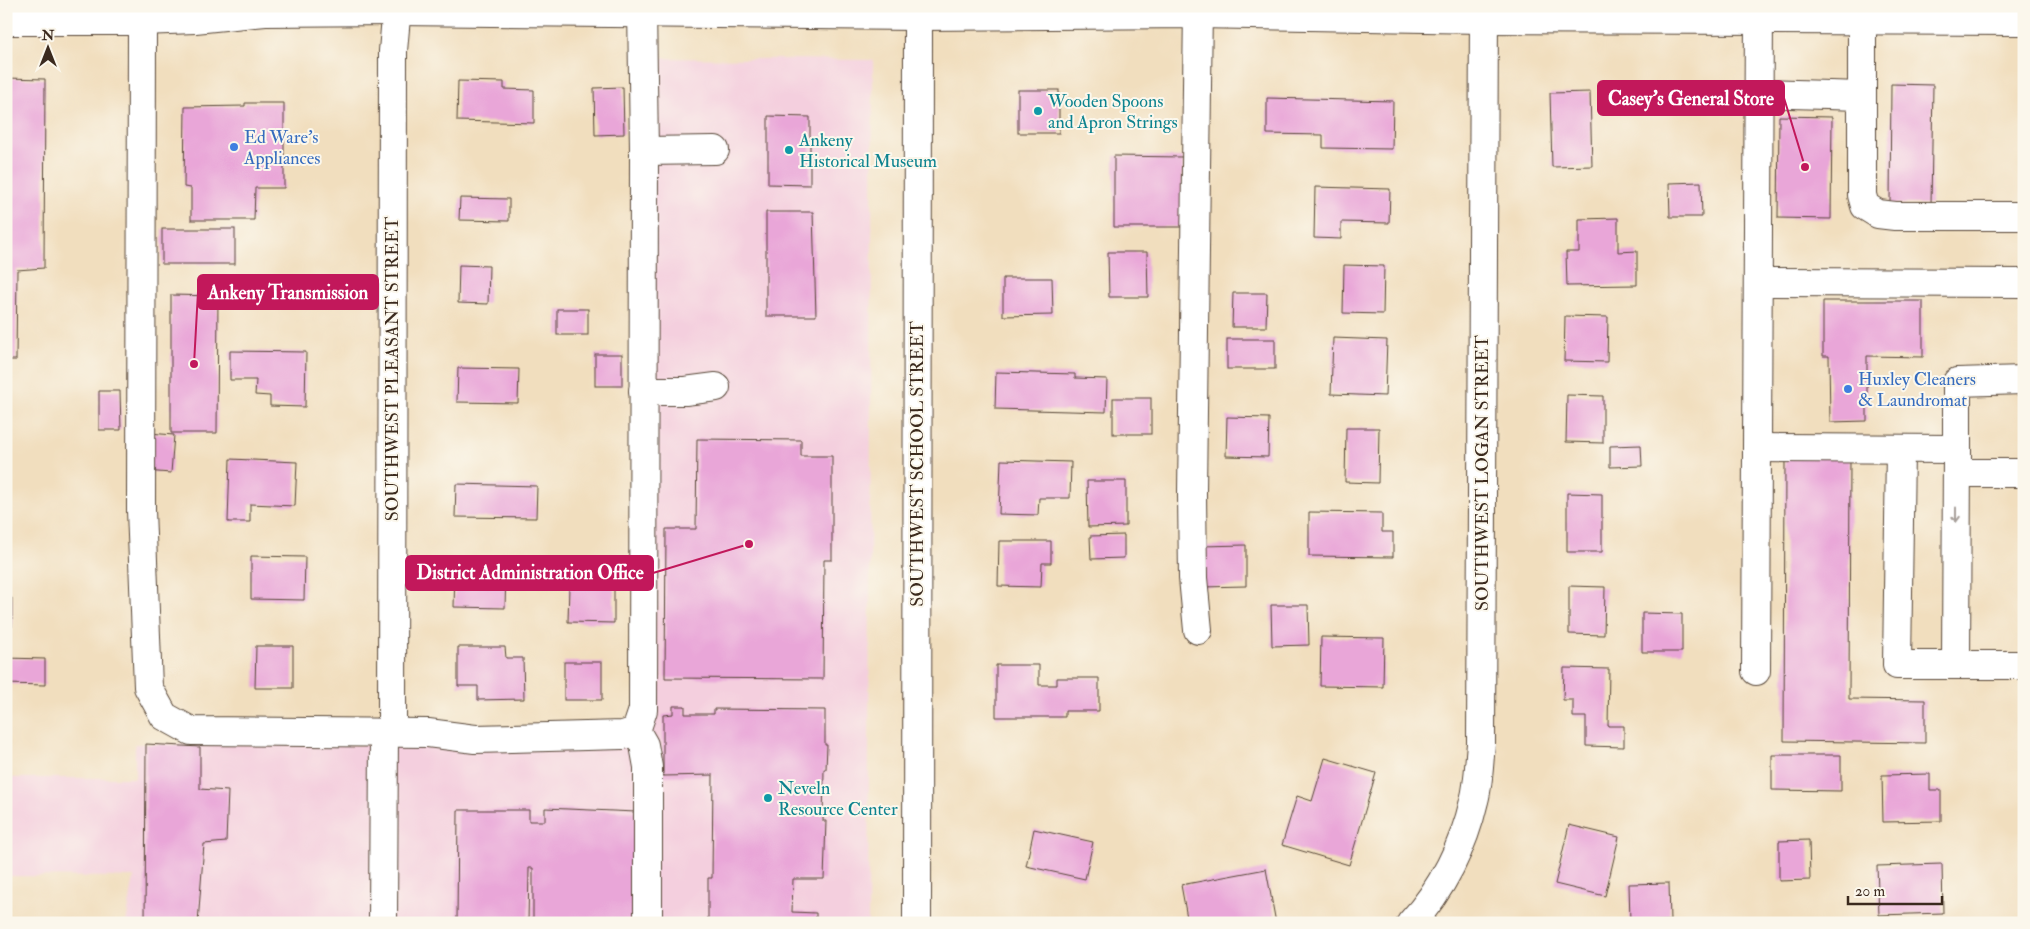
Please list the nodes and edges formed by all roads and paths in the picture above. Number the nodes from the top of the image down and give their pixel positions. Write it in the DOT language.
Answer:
graph roads {
  1 [pos="397,8"];
  2 [pos="642,10"];
  3 [pos="1198,10"];
  4 [pos="918,11"];
  5 [pos="1484,13"];
  6 [pos="1759,13"];
  7 [pos="1862,20"];
  8 [pos="6,21"];
  9 [pos="2024,21"];
  10 [pos="142,22"];
  11 [pos="1759,93"];
  12 [pos="1862,96"];
  13 [pos="715,150"];
  14 [pos="644,151"];
  15 [pos="2024,216"];
  16 [pos="1758,282"];
  17 [pos="2024,283"];
  18 [pos="2024,380"];
  19 [pos="716,387"];
  20 [pos="644,392"];
  21 [pos="1757,448"];
  22 [pos="1900,449"];
  23 [pos="1957,461"];
  24 [pos="2024,473"];
  25 [pos="1198,630"];
  26 [pos="1956,665"];
  27 [pos="2024,665"];
  28 [pos="1756,671"];
  29 [pos="636,730"];
  30 [pos="388,732"];
  31 [pos="383,923"];
  32 [pos="648,923"];
  33 [pos="917,923"];
  34 [pos="1411,923"];
  1 -- 2 [label="street"];
  1 -- 10 [label="street"];
  1 -- 30 [label="street, SOUTHWEST PLEASANT STREET"];
  2 -- 4 [label="street"];
  2 -- 14 [label="street"];
  3 -- 4 [label="street"];
  3 -- 5 [label="street"];
  3 -- 25 [label="street"];
  4 -- 33 [label="street, SOUTHWEST SCHOOL STREET"];
  5 -- 6 [label="street"];
  5 -- 34 [label="street, SOUTHWEST LOGAN STREET"];
  6 -- 7 [label="street"];
  6 -- 11 [label="street"];
  7 -- 9 [label="street"];
  7 -- 12 [label="street"];
  8 -- 10 [label="street"];
  10 -- 30 [label="street"];
  11 -- 12 [label="street"];
  11 -- 16 [label="street"];
  12 -- 15 [label="street"];
  13 -- 14 [label="street"];
  14 -- 20 [label="street"];
  16 -- 17 [label="street"];
  16 -- 21 [label="street"];
  18 -- 23 [label="street"];
  19 -- 20 [label="street"];
  20 -- 29 [label="street"];
  21 -- 22 [label="street"];
  21 -- 28 [label="street"];
  22 -- 23 [label="street"];
  22 -- 26 [label="street"];
  23 -- 24 [label="street"];
  23 -- 26 [label="street, one-way"];
  26 -- 27 [label="street"];
  29 -- 30 [label="street"];
  29 -- 32 [label="street"];
  30 -- 31 [label="street, SOUTHWEST PLEASANT STREET"];
}
